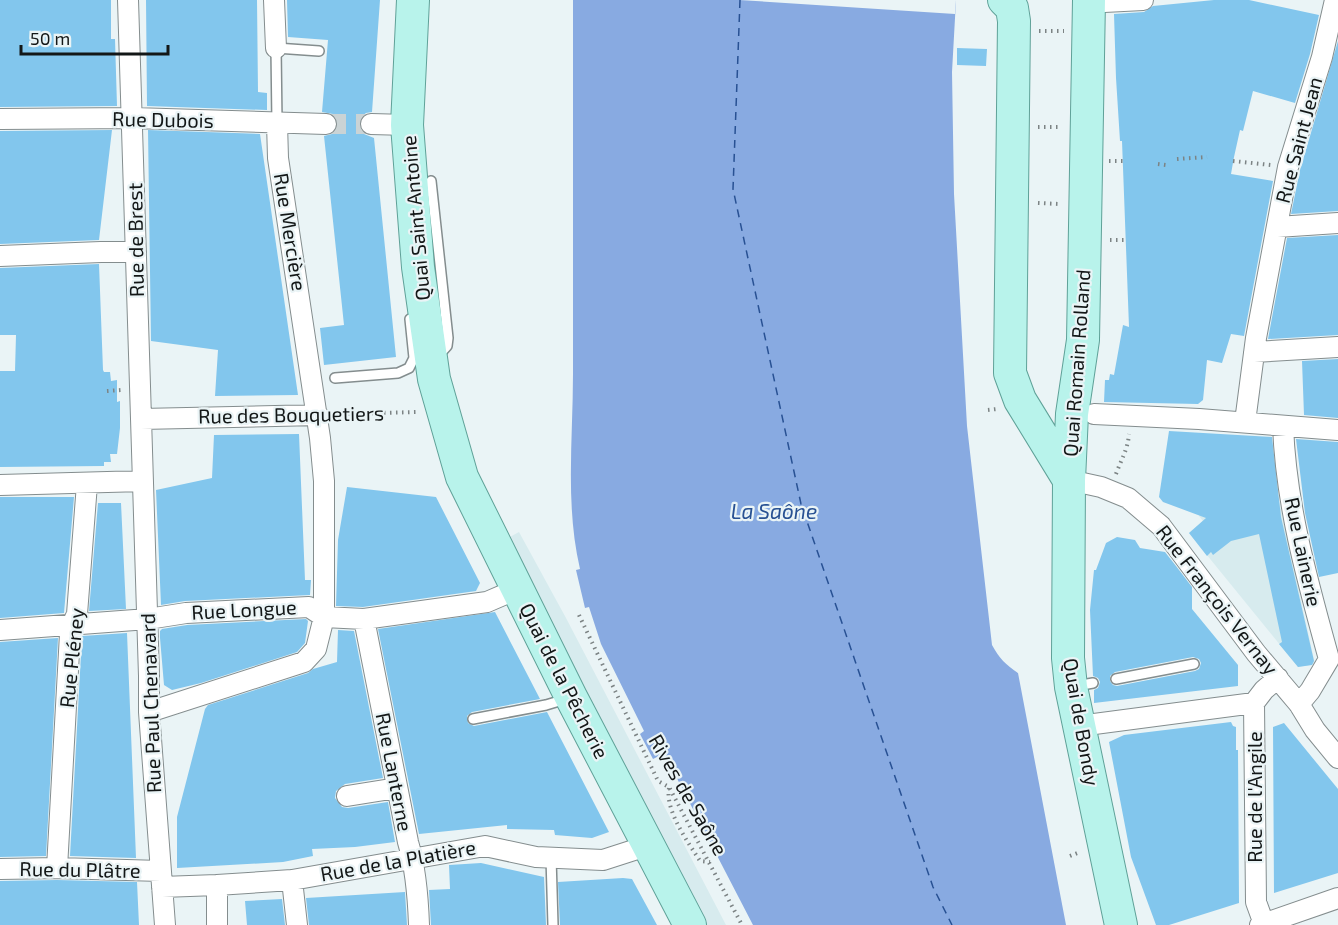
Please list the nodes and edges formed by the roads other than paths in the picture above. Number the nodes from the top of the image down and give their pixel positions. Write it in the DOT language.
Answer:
graph roads {
  1 [pos="128,0"];
  2 [pos="274,0"];
  3 [pos="413,0"];
  4 [pos="1004,0"];
  5 [pos="1143,0"];
  6 [pos="1097,1"];
  7 [pos="1331,1"];
  8 [pos="1333,31"];
  9 [pos="281,49"];
  10 [pos="319,51"];
  11 [pos="133,118"];
  12 [pos="0,119"];
  13 [pos="277,123"];
  14 [pos="326,124"];
  15 [pos="370,124"];
  16 [pos="407,125"];
  17 [pos="431,181"];
  18 [pos="1338,223"];
  19 [pos="1277,227"];
  20 [pos="136,252"];
  21 [pos="0,256"];
  22 [pos="426,292"];
  23 [pos="1338,347"];
  24 [pos="1254,352"];
  25 [pos="432,364"];
  26 [pos="335,378"];
  27 [pos="1094,414"];
  28 [pos="318,415"];
  29 [pos="141,419"];
  30 [pos="445,420"];
  31 [pos="1245,422"];
  32 [pos="1283,426"];
  33 [pos="1338,430"];
  34 [pos="1069,480"];
  35 [pos="143,481"];
  36 [pos="87,484"];
  37 [pos="0,485"];
  38 [pos="517,589"];
  39 [pos="324,617"];
  40 [pos="148,619"];
  41 [pos="364,619"];
  42 [pos="72,624"];
  43 [pos="0,630"];
  44 [pos="1194,664"];
  45 [pos="1278,678"];
  46 [pos="1116,679"];
  47 [pos="571,697"];
  48 [pos="1254,703"];
  49 [pos="1299,704"];
  50 [pos="148,712"];
  51 [pos="473,719"];
  52 [pos="1079,726"];
  53 [pos="1338,758"];
  54 [pos="398,788"];
  55 [pos="347,796"];
  56 [pos="661,839"];
  57 [pos="551,857"];
  58 [pos="413,859"];
  59 [pos="57,868"];
  60 [pos="0,869"];
  61 [pos="162,879"];
  62 [pos="292,880"];
  63 [pos="217,885"];
  64 [pos="1338,898"];
  65 [pos="1262,924"];
  66 [pos="165,925"];
  67 [pos="217,925"];
  68 [pos="297,925"];
  69 [pos="419,925"];
  70 [pos="553,925"];
  71 [pos="690,925"];
  72 [pos="1121,925"];
  1 -- 11 [label="street, Rue de Brest"];
  2 -- 9 [label="street, Rue Mercière"];
  3 -- 16 [label="main road, Quai Saint Antoine"];
  4 -- 34 [label="main road, Quai Romain Rolland"];
  5 -- 6 [label="street"];
  6 -- 34 [label="main road, Quai Romain Rolland"];
  7 -- 8 [label="street, Rue Saint Jean"];
  8 -- 19 [label="street, Rue Saint Jean"];
  9 -- 10 [label="lane"];
  9 -- 13 [label="lane, Rue Mercière"];
  11 -- 12 [label="street, Rue Dubois"];
  11 -- 13 [label="street, Rue Dubois"];
  11 -- 20 [label="street, Rue de Brest"];
  13 -- 14 [label="street, Rue Dubois"];
  13 -- 28 [label="street, Rue Mercière"];
  15 -- 16 [label="street"];
  16 -- 22 [label="main road, Quai Saint Antoine"];
  17 -- 22 [label="lane"];
  18 -- 19 [label="street"];
  19 -- 24 [label="street, Rue Saint Jean"];
  20 -- 21 [label="street"];
  20 -- 29 [label="street, Rue de Brest"];
  22 -- 25 [label="main road, Quai Saint Antoine"];
  22 -- 25 [label="lane"];
  22 -- 26 [label="lane"];
  23 -- 24 [label="street"];
  24 -- 31 [label="street, Rue Saint Jean"];
  25 -- 30 [label="main road, Quai Saint Antoine"];
  27 -- 31 [label="street"];
  28 -- 29 [label="street, Rue des Bouquetiers"];
  28 -- 39 [label="street, Rue Mercière"];
  29 -- 35 [label="street, Rue de Brest"];
  30 -- 38 [label="main road, Quai de la Pêcherie"];
  31 -- 32 [label="street"];
  32 -- 33 [label="street"];
  32 -- 49 [label="street, Rue Lainerie"];
  34 -- 45 [label="street, Rue François Vernay"];
  34 -- 52 [label="main road, Quai de Bondy"];
  35 -- 36 [label="street"];
  35 -- 40 [label="street, Rue Paul Chenavard"];
  36 -- 37 [label="street"];
  36 -- 42 [label="street, Rue Pléney"];
  38 -- 41 [label="street, Rue Longue"];
  38 -- 47 [label="main road, Quai de la Pêcherie"];
  39 -- 40 [label="street, Rue Longue"];
  39 -- 41 [label="street, Rue Longue"];
  39 -- 50 [label="street, Rue Mercière"];
  40 -- 42 [label="street, Rue Longue"];
  40 -- 50 [label="street, Rue Paul Chenavard"];
  41 -- 54 [label="street, Rue Lanterne"];
  42 -- 43 [label="street, Rue Longue"];
  42 -- 59 [label="street, Rue Pléney"];
  44 -- 46 [label="lane"];
  45 -- 48 [label="street, Rue de l'Angile"];
  45 -- 49 [label="street, Rue François Vernay"];
  47 -- 51 [label="lane"];
  47 -- 56 [label="main road, Quai de la Pêcherie"];
  48 -- 52 [label="street"];
  48 -- 65 [label="street, Rue de l'Angile"];
  49 -- 53 [label="street, Rue François Vernay"];
  50 -- 61 [label="street, Rue Paul Chenavard"];
  52 -- 72 [label="main road, Quai de Bondy"];
  54 -- 55 [label="street"];
  54 -- 58 [label="street, Rue Lanterne"];
  56 -- 57 [label="street, Rue de la Platière"];
  56 -- 71 [label="main road, Quai de la Pêcherie"];
  57 -- 58 [label="street, Rue de la Platière"];
  57 -- 70 [label="lane"];
  58 -- 62 [label="street, Rue de la Platière"];
  58 -- 69 [label="street, Rue Lanterne"];
  59 -- 60 [label="street, Rue du Plâtre"];
  59 -- 61 [label="street, Rue du Plâtre"];
  61 -- 63 [label="street, Rue du Plâtre"];
  61 -- 66 [label="street, Rue Paul Chenavard"];
  62 -- 63 [label="street, Rue de la Platière"];
  62 -- 68 [label="street"];
  63 -- 67 [label="street"];
  64 -- 65 [label="street"];
}
